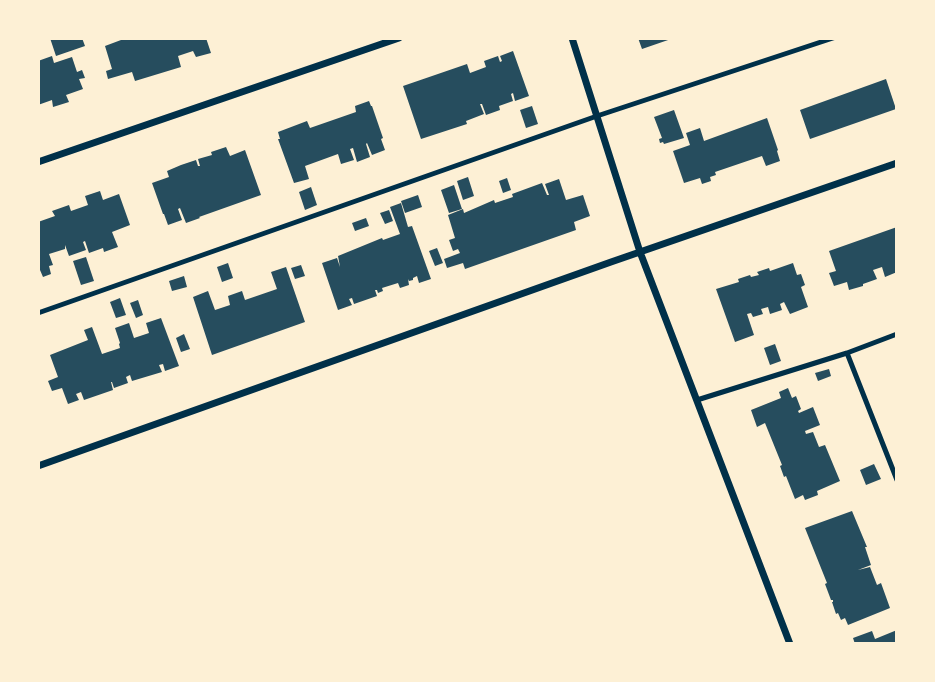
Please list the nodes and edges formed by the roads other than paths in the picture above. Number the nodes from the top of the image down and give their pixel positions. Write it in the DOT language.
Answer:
graph roads {
  1 [pos="399,38"];
  2 [pos="572,38"];
  3 [pos="833,38"];
  4 [pos="597,117"];
  5 [pos="38,162"];
  6 [pos="897,163"];
  7 [pos="640,252"];
  8 [pos="38,313"];
  9 [pos="897,334"];
  10 [pos="847,353"];
  11 [pos="697,400"];
  12 [pos="38,466"];
  13 [pos="897,480"];
  14 [pos="790,643"];
  1 -- 5 [label="street"];
  2 -- 4 [label="street"];
  3 -- 4 [label="lane"];
  4 -- 7 [label="street"];
  4 -- 8 [label="lane"];
  6 -- 7 [label="street"];
  7 -- 11 [label="street"];
  7 -- 12 [label="street"];
  9 -- 10 [label="lane"];
  10 -- 11 [label="lane"];
  10 -- 13 [label="lane"];
  11 -- 14 [label="street"];
}
